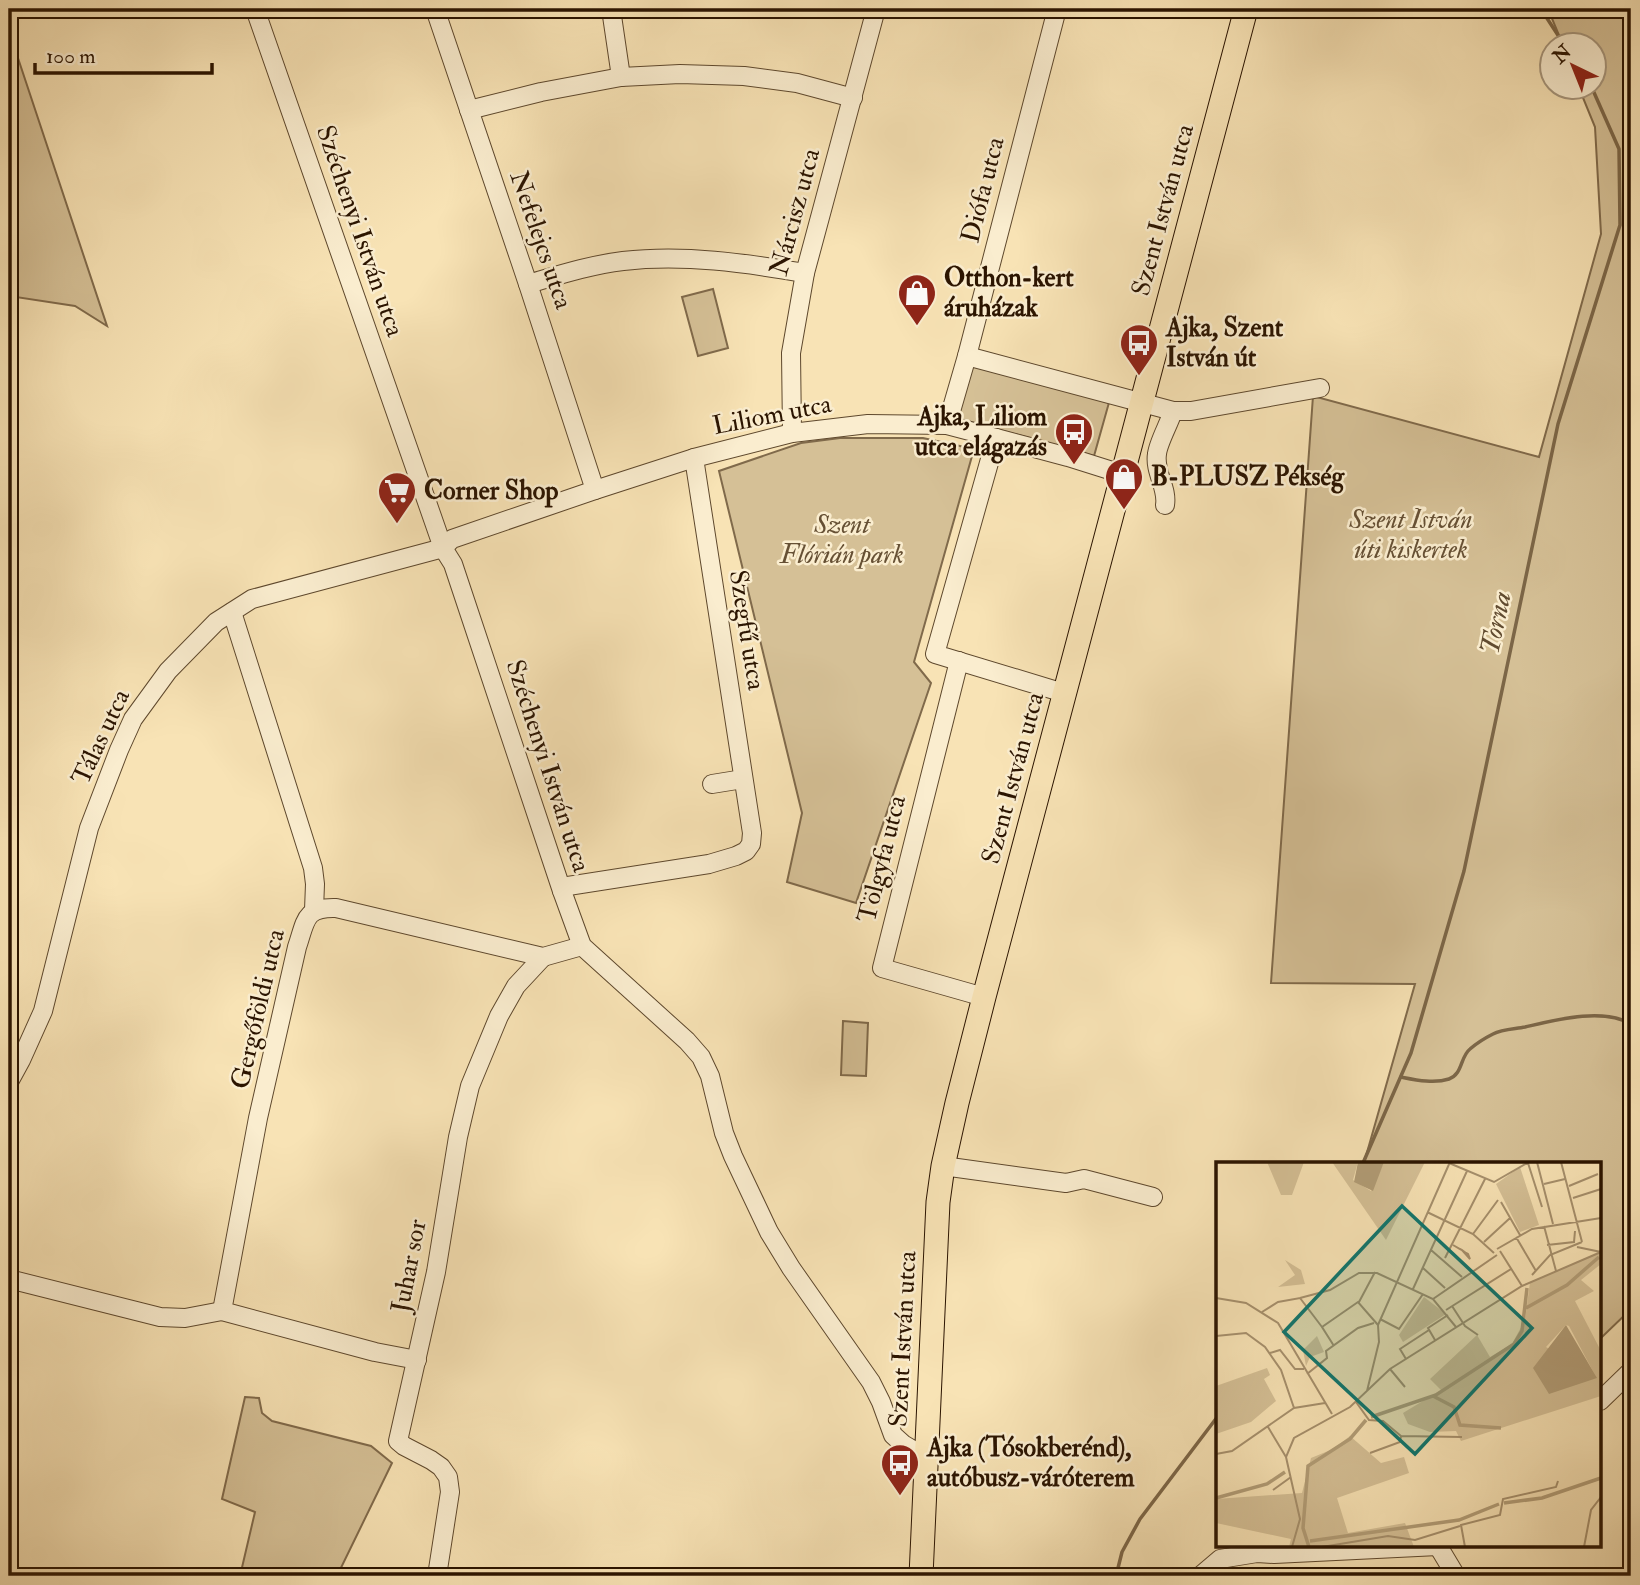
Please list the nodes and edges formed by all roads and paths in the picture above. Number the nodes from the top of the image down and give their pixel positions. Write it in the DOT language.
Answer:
graph roads {
  1 [pos="255,9"];
  2 [pos="435,9"];
  3 [pos="611,9"];
  4 [pos="876,9"];
  5 [pos="1057,9"];
  6 [pos="1246,9"];
  7 [pos="621,77"];
  8 [pos="853,98"];
  9 [pos="469,110"];
  10 [pos="805,274"];
  11 [pos="528,284"];
  12 [pos="967,356"];
  13 [pos="1320,388"];
  14 [pos="1141,403"];
  15 [pos="1173,411"];
  16 [pos="947,425"];
  17 [pos="792,433"];
  18 [pos="996,438"];
  19 [pos="694,458"];
  20 [pos="1122,474"];
  21 [pos="595,489"];
  22 [pos="1166,505"];
  23 [pos="443,548"];
  24 [pos="232,612"];
  25 [pos="959,660"];
  26 [pos="1064,693"];
  27 [pos="743,779"];
  28 [pos="712,785"];
  29 [pos="562,891"];
  30 [pos="314,910"];
  31 [pos="582,946"];
  32 [pos="543,957"];
  33 [pos="984,998"];
  34 [pos="9,1082"];
  35 [pos="943,1166"];
  36 [pos="1153,1197"];
  37 [pos="9,1279"];
  38 [pos="222,1311"];
  39 [pos="417,1360"];
  40 [pos="1631,1371"];
  41 [pos="1602,1399"];
  42 [pos="925,1457"];
  43 [pos="1439,1546"];
  44 [pos="437,1576"];
  45 [pos="920,1576"];
  46 [pos="1200,1576"];
  47 [pos="1456,1576"];
  1 -- 23 [label="street, Széchenyi István utca"];
  2 -- 9 [label="street, Nefelejcs utca"];
  3 -- 7 [label="street"];
  4 -- 8 [label="street, Nárcisz utca"];
  5 -- 12 [label="street, Diófa utca"];
  6 -- 14 [label="main road, Szent István utca"];
  7 -- 8 [label="street"];
  7 -- 9 [label="street"];
  8 -- 10 [label="street, Nárcisz utca"];
  9 -- 11 [label="street, Nefelejcs utca"];
  10 -- 11 [label="street"];
  10 -- 17 [label="street, Nárcisz utca"];
  11 -- 21 [label="street, Nefelejcs utca"];
  12 -- 14 [label="street"];
  12 -- 16 [label="street, Diófa utca"];
  13 -- 15 [label="street"];
  14 -- 15 [label="street"];
  14 -- 20 [label="main road, Szent István utca"];
  15 -- 22 [label="street"];
  16 -- 17 [label="street, Liliom utca"];
  16 -- 18 [label="street, Liliom utca"];
  17 -- 19 [label="street, Liliom utca"];
  18 -- 20 [label="street, Liliom utca"];
  18 -- 25 [label="street"];
  19 -- 21 [label="street, Liliom utca"];
  19 -- 27 [label="street, Szegfű utca"];
  20 -- 26 [label="main road, Szent István utca"];
  21 -- 23 [label="street, Liliom utca"];
  23 -- 24 [label="street, Tálas utca"];
  23 -- 29 [label="street, Széchenyi István utca"];
  24 -- 30 [label="street"];
  24 -- 34 [label="street, Tálas utca"];
  25 -- 26 [label="street"];
  25 -- 33 [label="street, Tölgyfa utca"];
  26 -- 33 [label="main road, Szent István utca"];
  27 -- 28 [label="street"];
  27 -- 29 [label="street, Szegfű utca"];
  29 -- 31 [label="street, Széchenyi István utca"];
  30 -- 32 [label="street, Gergőföldi utca"];
  30 -- 38 [label="street, Gergőföldi utca"];
  31 -- 32 [label="street, Gergőföldi utca"];
  31 -- 42 [label="street, Széchenyi István utca"];
  32 -- 39 [label="street, Juhar sor"];
  33 -- 35 [label="main road, Szent István utca"];
  35 -- 36 [label="street"];
  35 -- 42 [label="main road, Szent István utca"];
  37 -- 38 [label="street"];
  38 -- 39 [label="street"];
  39 -- 44 [label="street, Juhar sor"];
  40 -- 41 [label="street"];
  42 -- 45 [label="main road, Szent István utca"];
  43 -- 46 [label="street"];
  43 -- 47 [label="street"];
}
